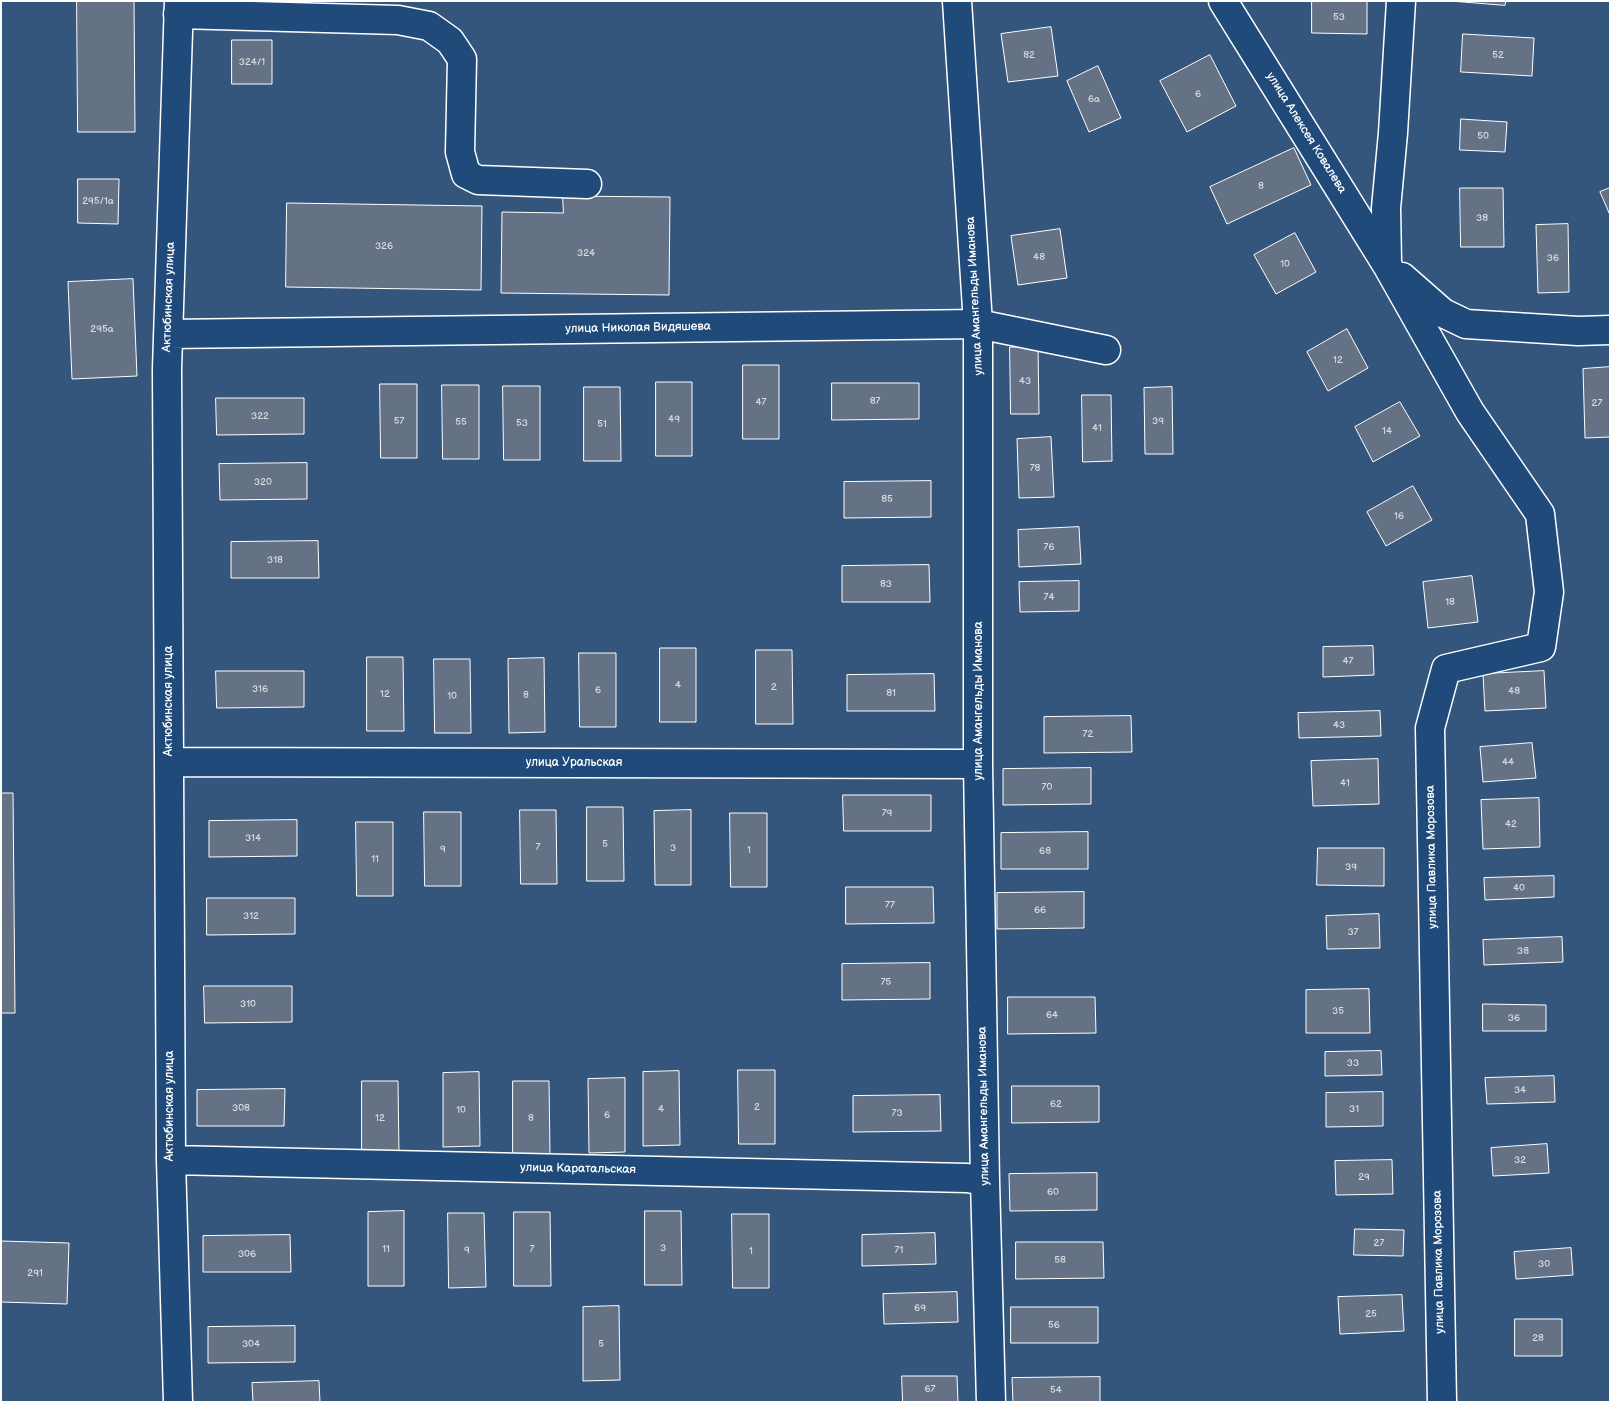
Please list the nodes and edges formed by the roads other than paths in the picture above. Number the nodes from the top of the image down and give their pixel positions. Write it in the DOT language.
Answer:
graph roads {
  1 [pos="957,1"];
  2 [pos="1223,1"];
  3 [pos="1401,1"];
  4 [pos="179,8"];
  5 [pos="587,184"];
  6 [pos="1387,265"];
  7 [pos="978,324"];
  8 [pos="1610,330"];
  9 [pos="168,334"];
  10 [pos="1106,350"];
  11 [pos="1470,412"];
  12 [pos="169,762"];
  13 [pos="978,764"];
  14 [pos="170,1160"];
  15 [pos="984,1181"];
  16 [pos="178,1402"];
  17 [pos="991,1402"];
  18 [pos="1442,1402"];
  1 -- 7 [label="street, улица Амангельды Иманова"];
  2 -- 6 [label="street, улица Алексея Ковалева"];
  3 -- 6 [label="street, улица Алексея Ковалева"];
  4 -- 5 [label="street"];
  4 -- 9 [label="street, Актюбинская улица"];
  6 -- 8 [label="street"];
  6 -- 11 [label="street, улица Алексея Ковалева"];
  7 -- 9 [label="street, улица Николая Видяшева"];
  7 -- 10 [label="street, улица Николая Видяшева"];
  7 -- 13 [label="street, улица Амангельды Иманова"];
  9 -- 12 [label="street, Актюбинская улица"];
  11 -- 18 [label="street, улица Павлика Морозова"];
  12 -- 13 [label="street, улица Уральская"];
  12 -- 14 [label="street, Актюбинская улица"];
  13 -- 15 [label="street, улица Амангельды Иманова"];
  14 -- 15 [label="street, улица Каратальская"];
  14 -- 16 [label="street, Актюбинская улица"];
  15 -- 17 [label="street, улица Амангельды Иманова"];
}
